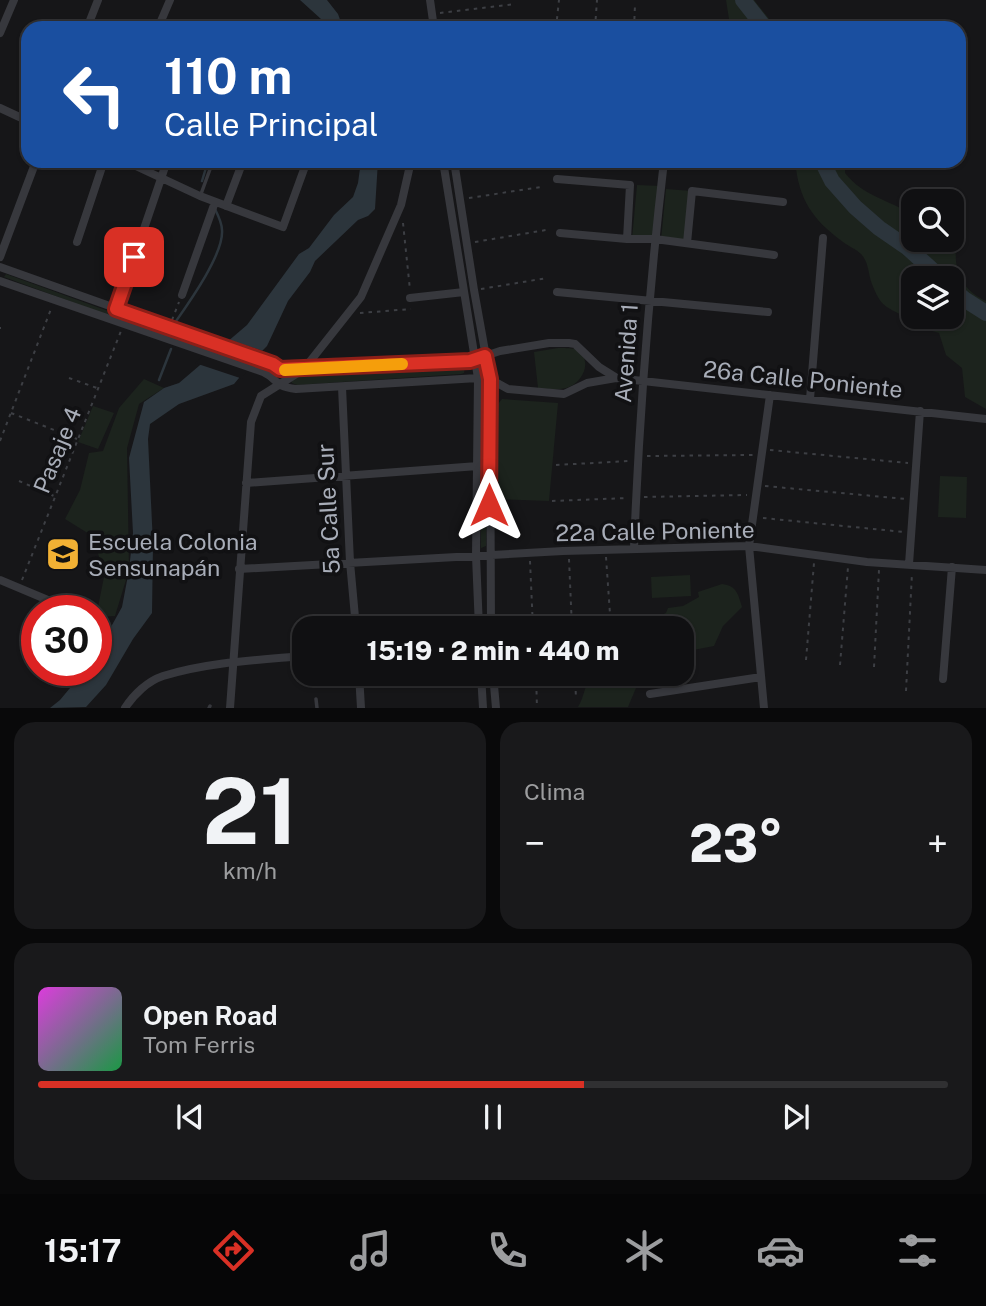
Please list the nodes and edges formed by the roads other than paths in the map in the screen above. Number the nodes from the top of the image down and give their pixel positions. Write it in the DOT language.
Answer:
graph roads {
  1 [pos="14,0"];
  2 [pos="98,0"];
  3 [pos="170,0"];
  4 [pos="430,0"];
  5 [pos="90,21"];
  6 [pos="161,21"];
  7 [pos="433,21"];
  8 [pos="0,33"];
  9 [pos="0,108"];
  10 [pos="21,118"];
  11 [pos="33,168"];
  12 [pos="102,168"];
  13 [pos="141,168"];
  14 [pos="164,168"];
  15 [pos="211,168"];
  16 [pos="240,168"];
  17 [pos="304,168"];
  18 [pos="409,168"];
  19 [pos="444,168"];
  20 [pos="455,168"];
  21 [pos="663,168"];
  22 [pos="161,177"];
  23 [pos="557,179"];
  24 [pos="200,196"];
  25 [pos="215,202"];
  26 [pos="783,202"];
  27 [pos="226,206"];
  28 [pos="560,233"];
  29 [pos="823,238"];
  30 [pos="627,239"];
  31 [pos="655,239"];
  32 [pos="78,242"];
  33 [pos="687,243"];
  34 [pos="774,255"];
  35 [pos="0,257"];
  36 [pos="0,267"];
  37 [pos="0,281"];
  38 [pos="469,291"];
  39 [pos="557,292"];
  40 [pos="182,295"];
  41 [pos="410,298"];
  42 [pos="648,300"];
  43 [pos="116,309"];
  44 [pos="768,312"];
  45 [pos="113,320"];
  46 [pos="586,354"];
  47 [pos="485,356"];
  48 [pos="475,360"];
  49 [pos="304,369"];
  50 [pos="478,378"];
  51 [pos="616,378"];
  52 [pos="490,379"];
  53 [pos="643,381"];
  54 [pos="587,383"];
  55 [pos="278,386"];
  56 [pos="342,387"];
  57 [pos="770,395"];
  58 [pos="810,399"];
  59 [pos="920,411"];
  60 [pos="986,419"];
  61 [pos="478,466"];
  62 [pos="345,474"];
  63 [pos="246,483"];
  64 [pos="749,546"];
  65 [pos="634,548"];
  66 [pos="489,555"];
  67 [pos="476,556"];
  68 [pos="350,562"];
  69 [pos="911,564"];
  70 [pos="952,567"];
  71 [pos="239,569"];
  72 [pos="986,570"];
  73 [pos="0,580"];
  74 [pos="36,595"];
  75 [pos="355,616"];
  76 [pos="478,616"];
  77 [pos="491,616"];
  78 [pos="292,657"];
  79 [pos="233,662"];
  80 [pos="761,677"];
  81 [pos="943,679"];
  82 [pos="360,686"];
  83 [pos="482,686"];
  84 [pos="495,686"];
  85 [pos="650,694"];
  86 [pos="316,699"];
  87 [pos="125,708"];
  88 [pos="230,708"];
  89 [pos="317,708"];
  90 [pos="361,708"];
  91 [pos="483,708"];
  92 [pos="496,708"];
  93 [pos="764,708"];
  1 -- 8 [label="street"];
  2 -- 5 [label="street"];
  3 -- 6 [label="street"];
  4 -- 7 [label="street"];
  9 -- 10 [label="street"];
  11 -- 35 [label="street"];
  12 -- 32 [label="street"];
  13 -- 22 [label="street"];
  14 -- 22 [label="street"];
  15 -- 24 [label="lane"];
  16 -- 27 [label="street"];
  17 -- 27 [label="street"];
  18 -- 49 [label="street"];
  19 -- 38 [label="street"];
  20 -- 38 [label="street"];
  21 -- 31 [label="street, Avenida 1"];
  22 -- 24 [label="street"];
  22 -- 43 [label="street"];
  23 -- 30 [label="street"];
  24 -- 25 [label="street"];
  25 -- 27 [label="street"];
  25 -- 40 [label="street"];
  26 -- 33 [label="street"];
  28 -- 30 [label="street"];
  29 -- 58 [label="street"];
  30 -- 31 [label="street"];
  31 -- 33 [label="street"];
  31 -- 42 [label="street, Avenida 1"];
  33 -- 34 [label="street"];
  36 -- 43 [label="street"];
  37 -- 45 [label="street"];
  38 -- 41 [label="street"];
  38 -- 47 [label="street"];
  38 -- 48 [label="street"];
  39 -- 42 [label="street"];
  42 -- 44 [label="street"];
  42 -- 53 [label="street, Avenida 1"];
  43 -- 45 [label="street"];
  43 -- 49 [label="street"];
  45 -- 55 [label="street"];
  46 -- 47 [label="street"];
  46 -- 51 [label="street"];
  46 -- 54 [label="street"];
  47 -- 48 [label="street"];
  47 -- 52 [label="street"];
  48 -- 49 [label="street"];
  48 -- 50 [label="street"];
  49 -- 55 [label="street"];
  50 -- 52 [label="street, 26a Calle Poniente"];
  50 -- 56 [label="street, 26a Calle Poniente"];
  50 -- 61 [label="street"];
  51 -- 53 [label="street, 26a Calle Poniente"];
  51 -- 54 [label="street, 26a Calle Poniente"];
  52 -- 54 [label="street, 26a Calle Poniente"];
  52 -- 66 [label="street"];
  53 -- 57 [label="street, 26a Calle Poniente"];
  53 -- 65 [label="street, Avenida 1"];
  55 -- 56 [label="street, 26a Calle Poniente"];
  55 -- 63 [label="street"];
  56 -- 62 [label="street, 5a Calle Sur"];
  57 -- 58 [label="street, 26a Calle Poniente"];
  57 -- 64 [label="street"];
  58 -- 59 [label="street, 26a Calle Poniente"];
  59 -- 60 [label="street, 26a Calle Poniente"];
  59 -- 69 [label="street"];
  61 -- 62 [label="street"];
  61 -- 67 [label="street"];
  62 -- 63 [label="street"];
  62 -- 68 [label="street, 5a Calle Sur"];
  63 -- 71 [label="street"];
  64 -- 65 [label="street, 22a Calle Poniente"];
  64 -- 69 [label="street, 22a Calle Poniente"];
  64 -- 80 [label="street"];
  65 -- 66 [label="street, 22a Calle Poniente"];
  66 -- 67 [label="street, 22a Calle Poniente"];
  66 -- 77 [label="street"];
  67 -- 68 [label="street, 22a Calle Poniente"];
  67 -- 76 [label="street"];
  68 -- 71 [label="street, 22a Calle Poniente"];
  68 -- 75 [label="street, 5a Calle Sur"];
  69 -- 70 [label="street, 22a Calle Poniente"];
  70 -- 72 [label="street, 22a Calle Poniente"];
  70 -- 81 [label="street"];
  71 -- 79 [label="street"];
  73 -- 74 [label="street"];
  78 -- 79 [label="street"];
  79 -- 87 [label="street"];
  79 -- 88 [label="street"];
  80 -- 85 [label="street"];
  80 -- 93 [label="street"];
  82 -- 90 [label="street"];
  83 -- 91 [label="street"];
  84 -- 92 [label="street"];
  86 -- 89 [label="lane"];
}
